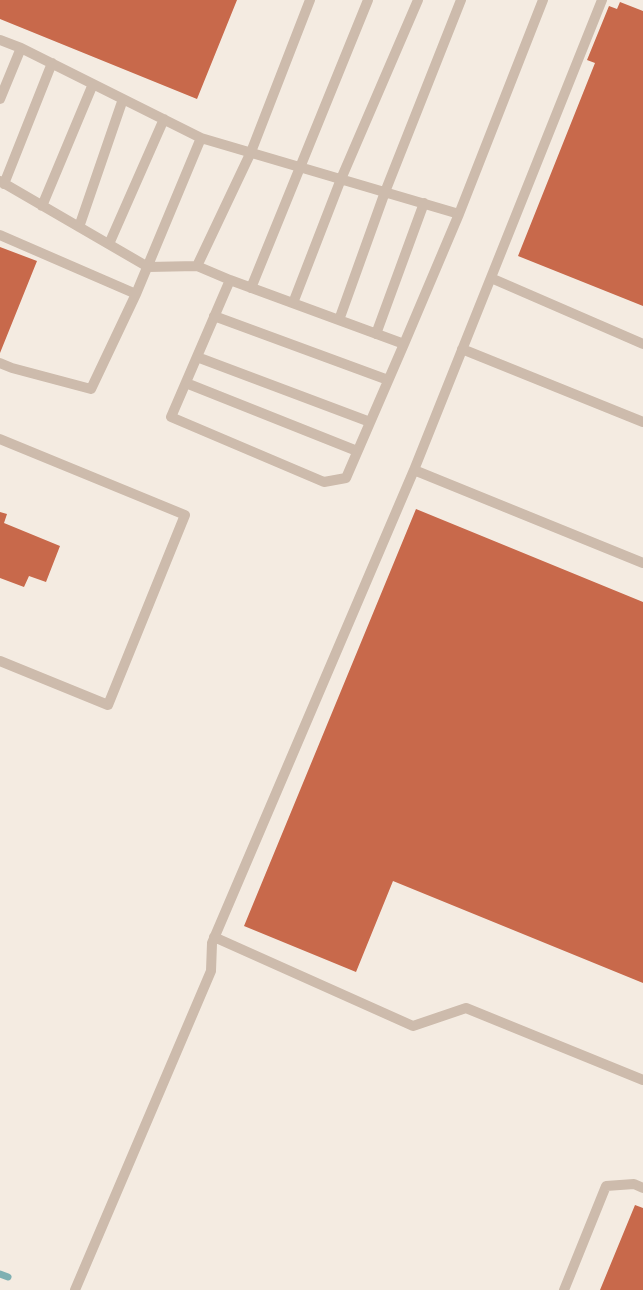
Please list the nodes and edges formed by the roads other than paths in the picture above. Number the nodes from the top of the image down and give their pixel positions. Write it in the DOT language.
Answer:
graph roads {
  1 [pos="310,0"];
  2 [pos="368,0"];
  3 [pos="418,0"];
  4 [pos="461,0"];
  5 [pos="543,0"];
  6 [pos="602,0"];
  7 [pos="0,40"];
  8 [pos="21,48"];
  9 [pos="52,63"];
  10 [pos="93,84"];
  11 [pos="123,98"];
  12 [pos="0,100"];
  13 [pos="164,119"];
  14 [pos="202,138"];
  15 [pos="251,152"];
  16 [pos="299,167"];
  17 [pos="340,179"];
  18 [pos="2,182"];
  19 [pos="384,192"];
  20 [pos="424,203"];
  21 [pos="42,206"];
  22 [pos="460,214"];
  23 [pos="79,227"];
  24 [pos="0,235"];
  25 [pos="109,244"];
  26 [pos="197,266"];
  27 [pos="148,267"];
  28 [pos="491,278"];
  29 [pos="230,280"];
  30 [pos="251,288"];
  31 [pos="136,294"];
  32 [pos="293,303"];
  33 [pos="214,316"];
  34 [pos="339,320"];
  35 [pos="376,334"];
  36 [pos="404,344"];
  37 [pos="643,344"];
  38 [pos="462,349"];
  39 [pos="197,357"];
  40 [pos="0,363"];
  41 [pos="388,380"];
  42 [pos="186,383"];
  43 [pos="370,422"];
  44 [pos="643,422"];
  45 [pos="0,439"];
  46 [pos="357,451"];
  47 [pos="414,470"];
  48 [pos="643,563"];
  49 [pos="0,661"];
  50 [pos="214,937"];
  51 [pos="643,1080"];
  52 [pos="643,1188"];
  53 [pos="75,1290"];
  54 [pos="564,1290"];
  1 -- 15 [label="lane"];
  2 -- 16 [label="lane"];
  3 -- 17 [label="lane"];
  4 -- 19 [label="lane"];
  5 -- 22 [label="lane"];
  6 -- 28 [label="lane"];
  7 -- 8 [label="lane"];
  8 -- 9 [label="lane"];
  8 -- 12 [label="lane"];
  9 -- 10 [label="lane"];
  9 -- 18 [label="lane"];
  10 -- 11 [label="lane"];
  10 -- 21 [label="lane"];
  11 -- 13 [label="lane"];
  11 -- 23 [label="lane"];
  13 -- 14 [label="lane"];
  13 -- 25 [label="lane"];
  14 -- 15 [label="lane"];
  14 -- 27 [label="lane"];
  15 -- 16 [label="lane"];
  15 -- 26 [label="lane"];
  16 -- 17 [label="lane"];
  16 -- 30 [label="lane"];
  17 -- 19 [label="lane"];
  17 -- 32 [label="lane"];
  18 -- 21 [label="lane"];
  19 -- 20 [label="lane"];
  19 -- 34 [label="lane"];
  20 -- 22 [label="lane"];
  20 -- 35 [label="lane"];
  21 -- 23 [label="lane"];
  22 -- 36 [label="lane"];
  23 -- 25 [label="lane"];
  24 -- 31 [label="lane"];
  25 -- 27 [label="lane"];
  26 -- 27 [label="lane"];
  26 -- 29 [label="lane"];
  27 -- 31 [label="lane"];
  28 -- 37 [label="lane"];
  28 -- 38 [label="lane"];
  29 -- 30 [label="lane"];
  29 -- 33 [label="lane"];
  30 -- 32 [label="lane"];
  31 -- 40 [label="lane"];
  32 -- 34 [label="lane"];
  33 -- 39 [label="lane"];
  33 -- 41 [label="lane"];
  34 -- 35 [label="lane"];
  35 -- 36 [label="lane"];
  36 -- 41 [label="lane"];
  38 -- 44 [label="lane"];
  38 -- 47 [label="lane"];
  39 -- 42 [label="lane"];
  39 -- 43 [label="lane"];
  41 -- 43 [label="lane"];
  42 -- 46 [label="lane"];
  42 -- 46 [label="lane"];
  43 -- 46 [label="lane"];
  45 -- 49 [label="lane"];
  47 -- 48 [label="lane"];
  47 -- 50 [label="lane"];
  50 -- 51 [label="lane"];
  50 -- 53 [label="lane"];
  52 -- 54 [label="lane"];
}
